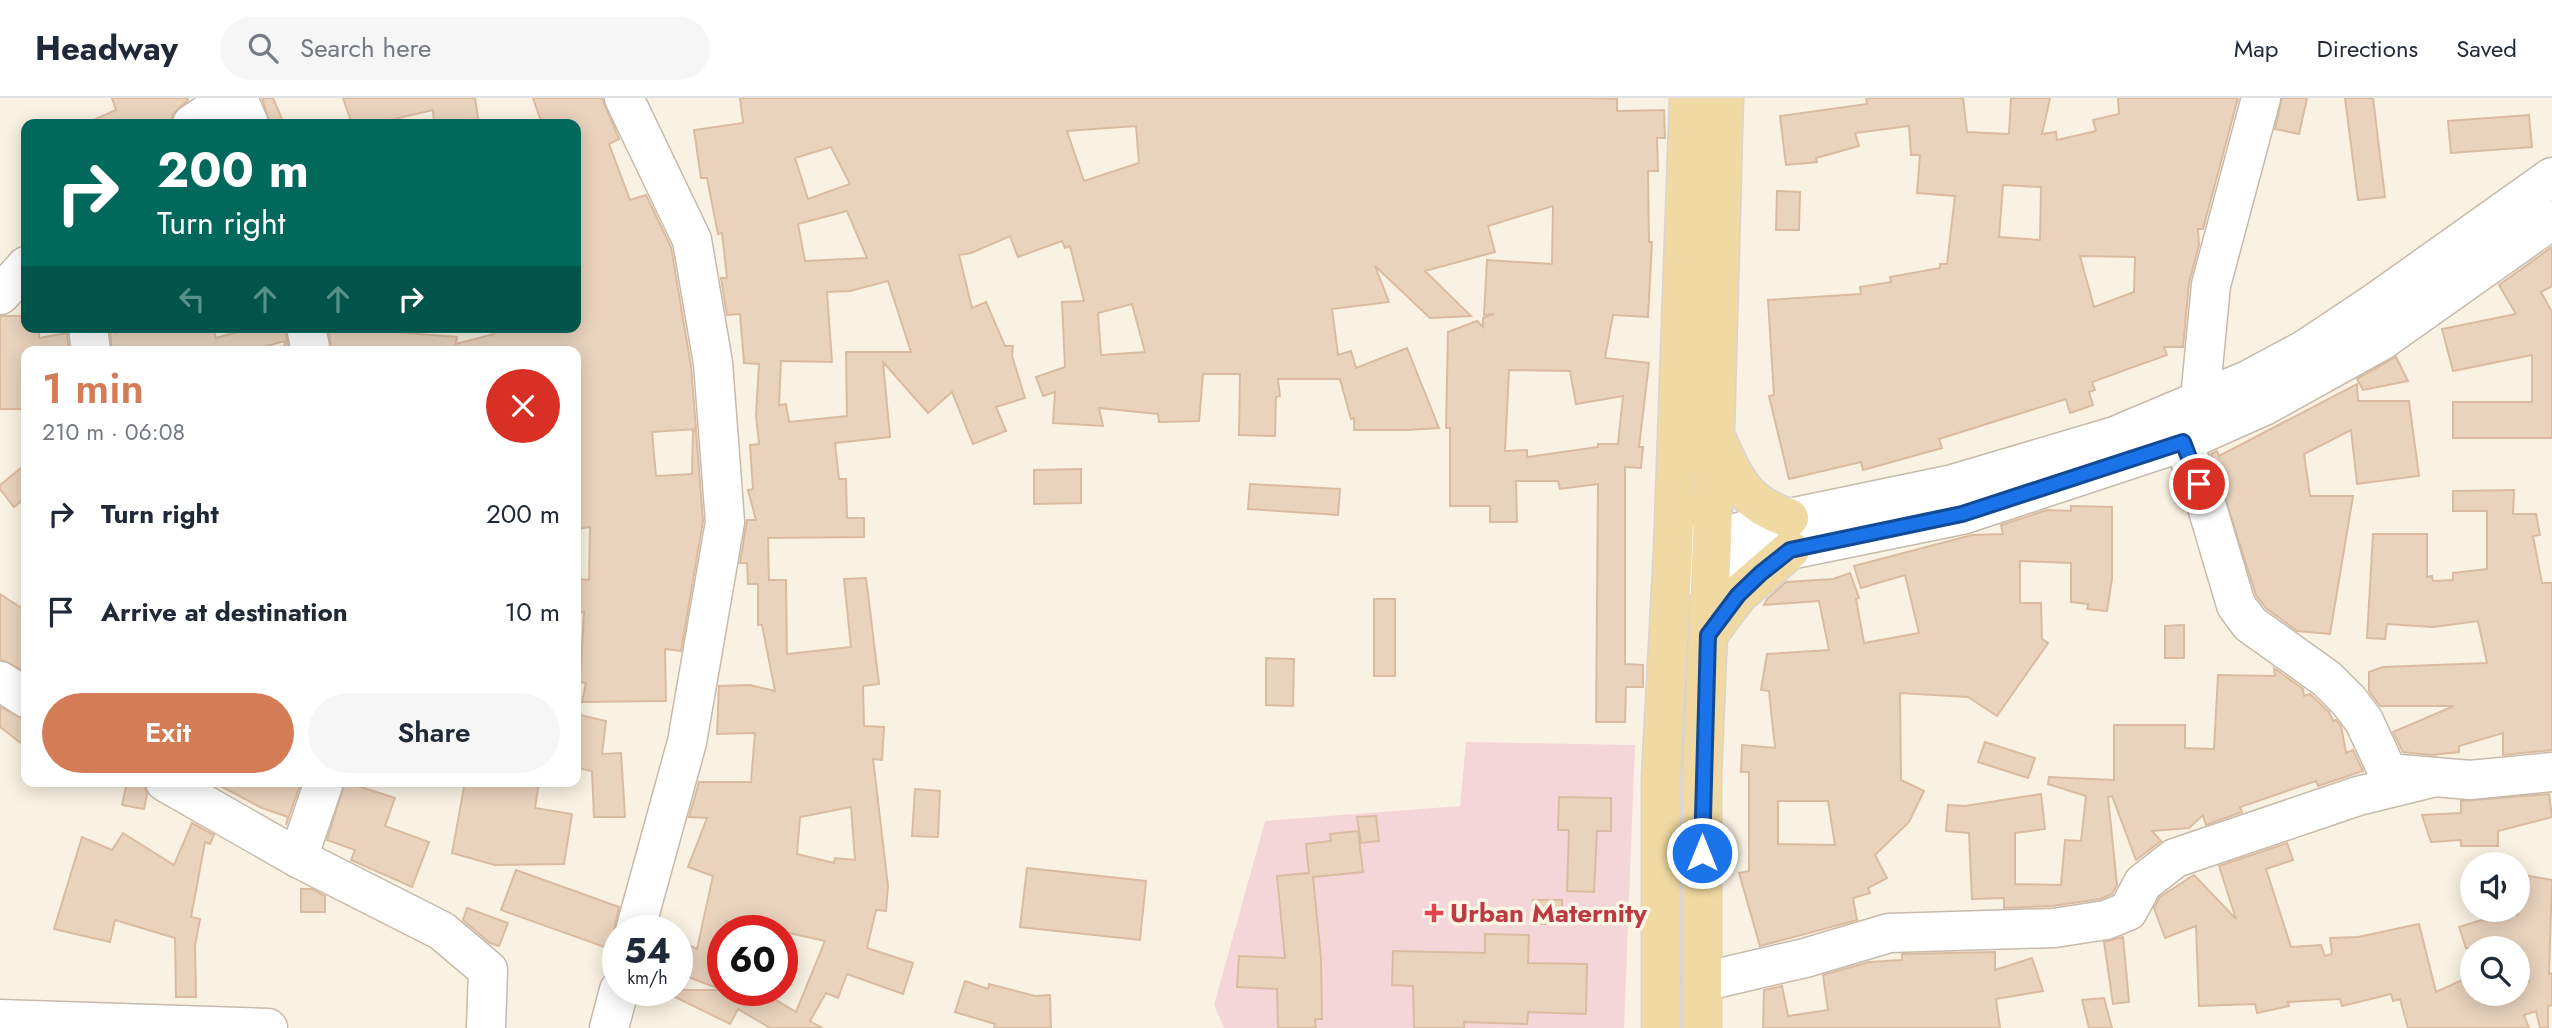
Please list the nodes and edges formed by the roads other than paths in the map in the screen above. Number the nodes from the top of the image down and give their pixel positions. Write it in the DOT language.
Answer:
graph roads {
  1 [pos="230,98"];
  2 [pos="238,98"];
  3 [pos="624,98"];
  4 [pos="1689,98"];
  5 [pos="1724,98"];
  6 [pos="2261,98"];
  7 [pos="199,119"];
  8 [pos="247,119"];
  9 [pos="2552,177"];
  10 [pos="2552,220"];
  11 [pos="21,272"];
  12 [pos="0,295"];
  13 [pos="2200,399"];
  14 [pos="1715,435"];
  15 [pos="2183,442"];
  16 [pos="1789,534"];
  17 [pos="1711,554"];
  18 [pos="1672,565"];
  19 [pos="1708,635"];
  20 [pos="0,681"];
  21 [pos="21,695"];
  22 [pos="2552,772"];
  23 [pos="2435,777"];
  24 [pos="174,787"];
  25 [pos="322,787"];
  26 [pos="298,858"];
  27 [pos="639,915"];
  28 [pos="1702,982"];
  29 [pos="615,1006"];
  30 [pos="0,1019"];
  31 [pos="268,1028"];
  32 [pos="486,1028"];
  33 [pos="609,1028"];
  34 [pos="1661,1028"];
  35 [pos="1702,1028"];
  1 -- 7 [label="street"];
  2 -- 8 [label="street"];
  3 -- 27 [label="street"];
  4 -- 18 [label="main road"];
  5 -- 14 [label="main road"];
  6 -- 13 [label="street"];
  9 -- 13 [label="street"];
  10 -- 15 [label="street"];
  11 -- 12 [label="street"];
  13 -- 16 [label="street"];
  14 -- 16 [label="main road"];
  14 -- 17 [label="main road"];
  15 -- 16 [label="street"];
  15 -- 23 [label="street"];
  16 -- 17 [label="street"];
  16 -- 19 [label="main road"];
  17 -- 18 [label="street"];
  17 -- 19 [label="main road"];
  18 -- 34 [label="main road"];
  19 -- 28 [label="main road"];
  20 -- 21 [label="street"];
  22 -- 23 [label="street"];
  23 -- 28 [label="street"];
  24 -- 26 [label="street"];
  25 -- 26 [label="street"];
  26 -- 32 [label="street"];
  28 -- 35 [label="main road"];
  29 -- 33 [label="street"];
  30 -- 31 [label="street"];
}
